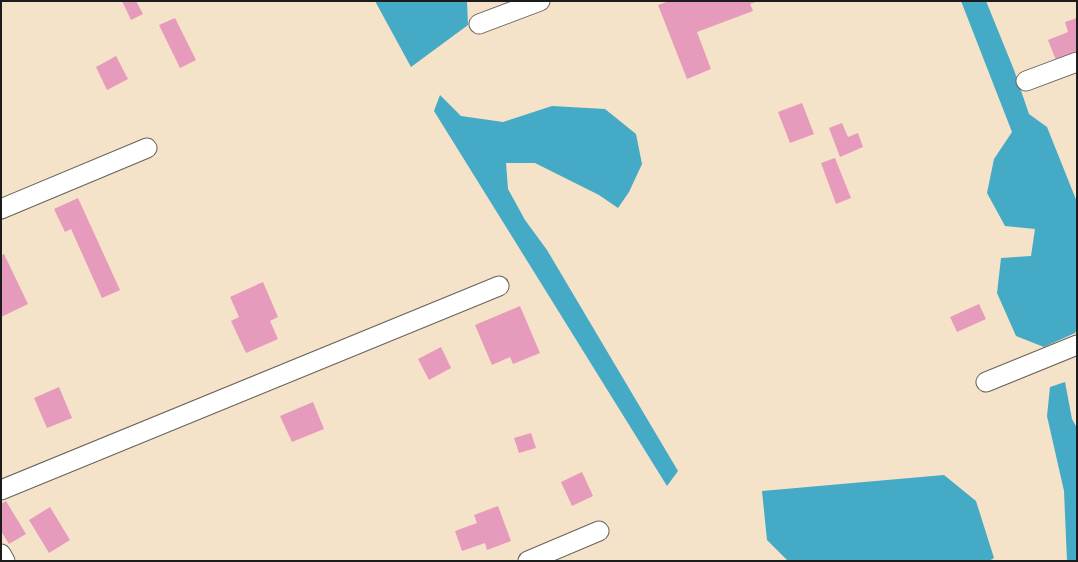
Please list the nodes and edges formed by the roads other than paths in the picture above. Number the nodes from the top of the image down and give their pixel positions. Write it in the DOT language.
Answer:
graph roads {
  1 [pos="540,1"];
  2 [pos="480,24"];
  3 [pos="1077,62"];
  4 [pos="1026,81"];
  5 [pos="147,148"];
  6 [pos="1,209"];
  7 [pos="499,286"];
  8 [pos="1077,345"];
  9 [pos="986,382"];
  10 [pos="1,490"];
  11 [pos="599,531"];
  12 [pos="1,554"];
  13 [pos="6,561"];
  14 [pos="528,561"];
  1 -- 2 [label="street"];
  3 -- 4 [label="street"];
  5 -- 6 [label="street"];
  7 -- 10 [label="street"];
  8 -- 9 [label="street"];
  11 -- 14 [label="street"];
  12 -- 13 [label="street"];
}
